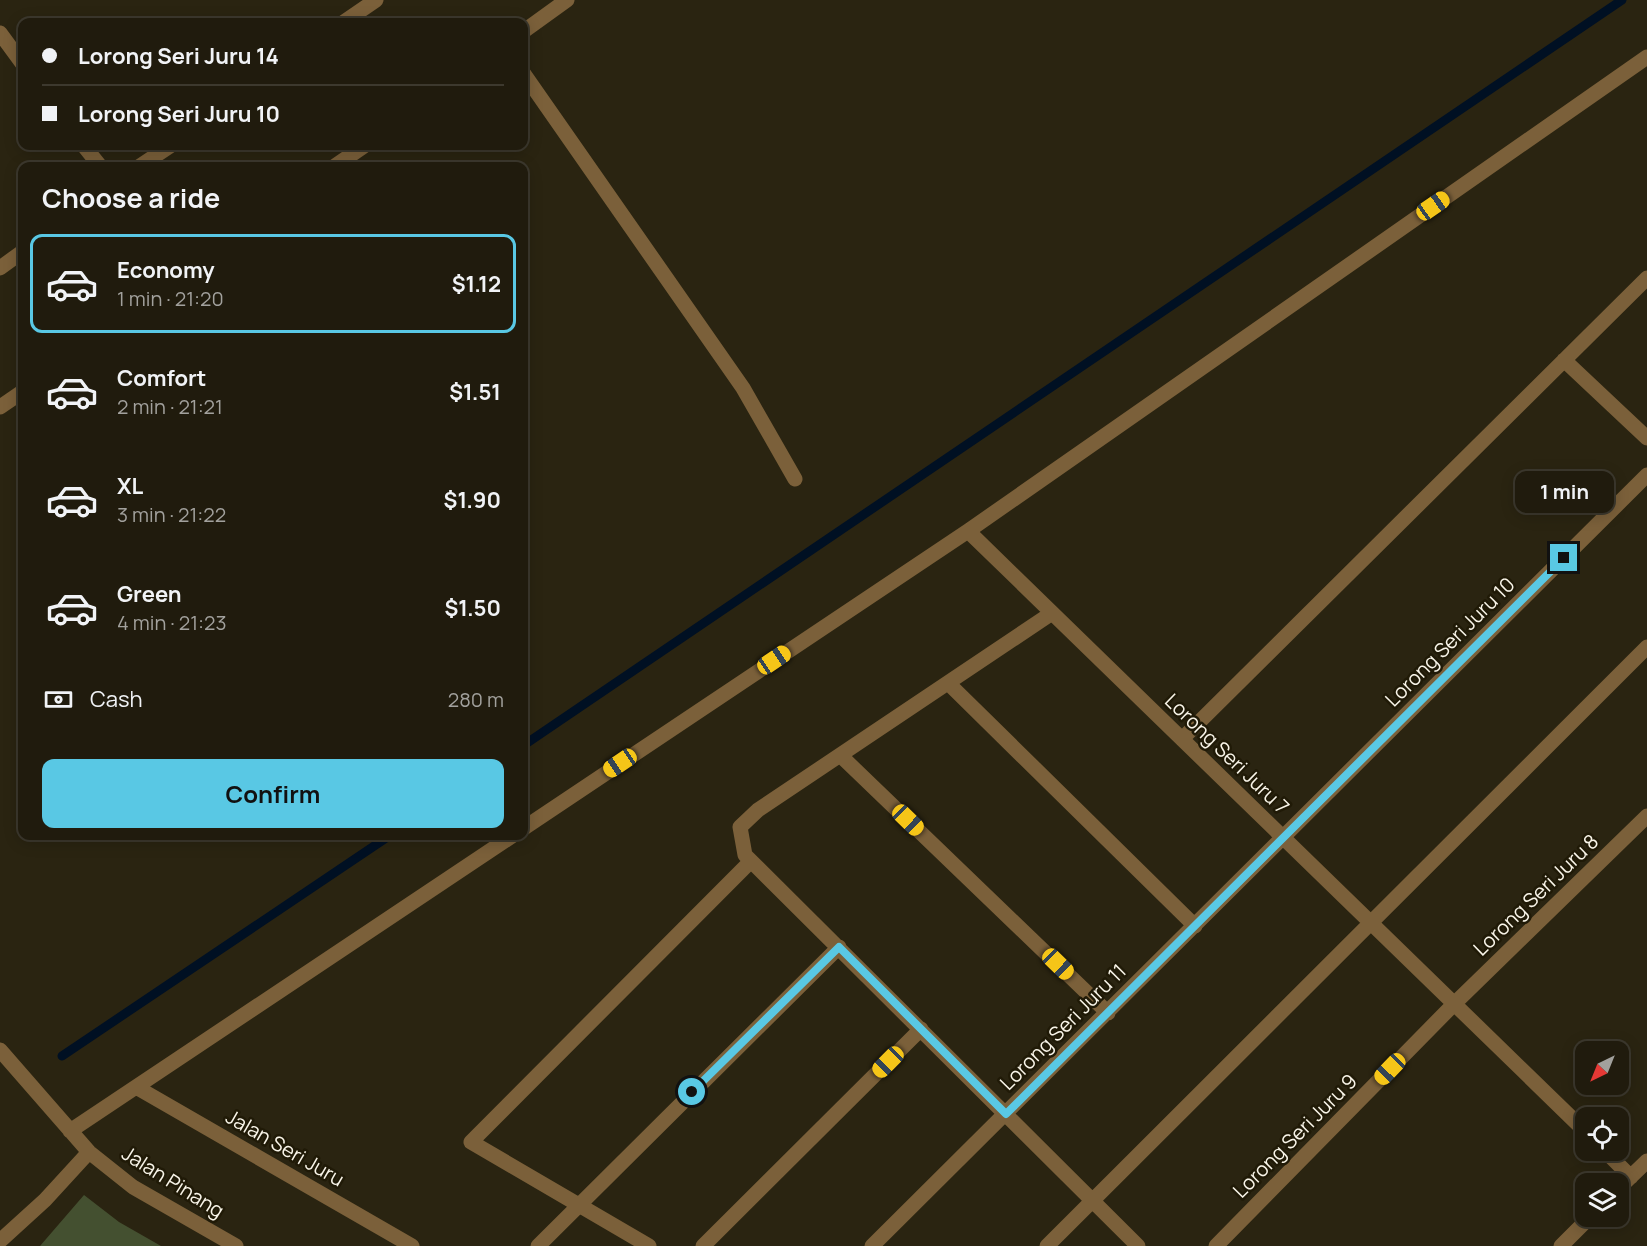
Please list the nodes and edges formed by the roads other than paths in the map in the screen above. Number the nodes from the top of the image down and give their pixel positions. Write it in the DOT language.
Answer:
graph roads {
  1 [pos="376,0"];
  2 [pos="562,2"];
  3 [pos="350,18"];
  4 [pos="528,28"];
  5 [pos="0,33"];
  6 [pos="1647,57"];
  7 [pos="18,58"];
  8 [pos="528,80"];
  9 [pos="87,150"];
  10 [pos="164,150"];
  11 [pos="358,150"];
  12 [pos="97,162"];
  13 [pos="146,162"];
  14 [pos="341,162"];
  15 [pos="18,255"];
  16 [pos="0,268"];
  17 [pos="1647,278"];
  18 [pos="1564,360"];
  19 [pos="18,395"];
  20 [pos="0,407"];
  21 [pos="1647,438"];
  22 [pos="1647,475"];
  23 [pos="795,479"];
  24 [pos="968,531"];
  25 [pos="1052,613"];
  26 [pos="1647,647"];
  27 [pos="948,683"];
  28 [pos="1182,739"];
  29 [pos="841,756"];
  30 [pos="1647,816"];
  31 [pos="528,825"];
  32 [pos="1283,838"];
  33 [pos="506,840"];
  34 [pos="751,861"];
  35 [pos="1370,923"];
  36 [pos="1195,926"];
  37 [pos="839,947"];
  38 [pos="1454,1004"];
  39 [pos="1108,1013"];
  40 [pos="921,1029"];
  41 [pos="0,1050"];
  42 [pos="136,1087"];
  43 [pos="1006,1114"];
  44 [pos="1575,1121"];
  45 [pos="70,1131"];
  46 [pos="88,1152"];
  47 [pos="1615,1161"];
  48 [pos="1647,1161"];
  49 [pos="1631,1177"];
  50 [pos="1093,1201"];
  51 [pos="578,1205"];
  52 [pos="1580,1227"];
  53 [pos="0,1241"];
  54 [pos="236,1246"];
  55 [pos="412,1246"];
  56 [pos="538,1246"];
  57 [pos="649,1246"];
  58 [pos="703,1246"];
  59 [pos="872,1246"];
  60 [pos="1047,1246"];
  61 [pos="1138,1246"];
  62 [pos="1216,1246"];
  63 [pos="1562,1246"];
  1 -- 3 [label="street"];
  2 -- 4 [label="street"];
  5 -- 7 [label="street"];
  6 -- 24 [label="street"];
  8 -- 23 [label="street"];
  9 -- 12 [label="street"];
  10 -- 13 [label="street"];
  11 -- 14 [label="street"];
  15 -- 16 [label="street"];
  17 -- 18 [label="street"];
  18 -- 21 [label="street"];
  18 -- 28 [label="street"];
  19 -- 20 [label="street"];
  22 -- 32 [label="street, Lorong Seri Juru 10"];
  24 -- 25 [label="street, Lorong Seri Juru 7"];
  24 -- 31 [label="street"];
  25 -- 27 [label="street"];
  25 -- 28 [label="street, Lorong Seri Juru 7"];
  26 -- 35 [label="street"];
  27 -- 29 [label="street"];
  27 -- 36 [label="street"];
  28 -- 32 [label="street, Lorong Seri Juru 7"];
  29 -- 34 [label="street"];
  29 -- 39 [label="street"];
  30 -- 38 [label="street, Lorong Seri Juru 8"];
  32 -- 35 [label="street, Lorong Seri Juru 7"];
  32 -- 36 [label="street, Lorong Seri Juru 11"];
  33 -- 42 [label="street"];
  34 -- 37 [label="street"];
  34 -- 51 [label="street"];
  35 -- 38 [label="street, Lorong Seri Juru 7"];
  35 -- 50 [label="street"];
  36 -- 39 [label="street, Lorong Seri Juru 11"];
  37 -- 40 [label="street"];
  37 -- 51 [label="street"];
  38 -- 44 [label="street, Lorong Seri Juru 7"];
  38 -- 62 [label="street, Lorong Seri Juru 9"];
  39 -- 43 [label="street, Lorong Seri Juru 11"];
  40 -- 43 [label="street"];
  40 -- 58 [label="street"];
  41 -- 45 [label="street, Jalan Pinang"];
  42 -- 45 [label="street"];
  42 -- 55 [label="street, Jalan Seri Juru"];
  43 -- 50 [label="street"];
  43 -- 59 [label="street, Lorong Seri Juru 11"];
  45 -- 46 [label="street, Jalan Pinang"];
  46 -- 53 [label="street"];
  46 -- 54 [label="street, Jalan Pinang"];
  47 -- 49 [label="street"];
  48 -- 49 [label="street"];
  50 -- 60 [label="street"];
  50 -- 61 [label="street"];
  51 -- 56 [label="street"];
  51 -- 57 [label="street"];
  52 -- 63 [label="street"];
}
